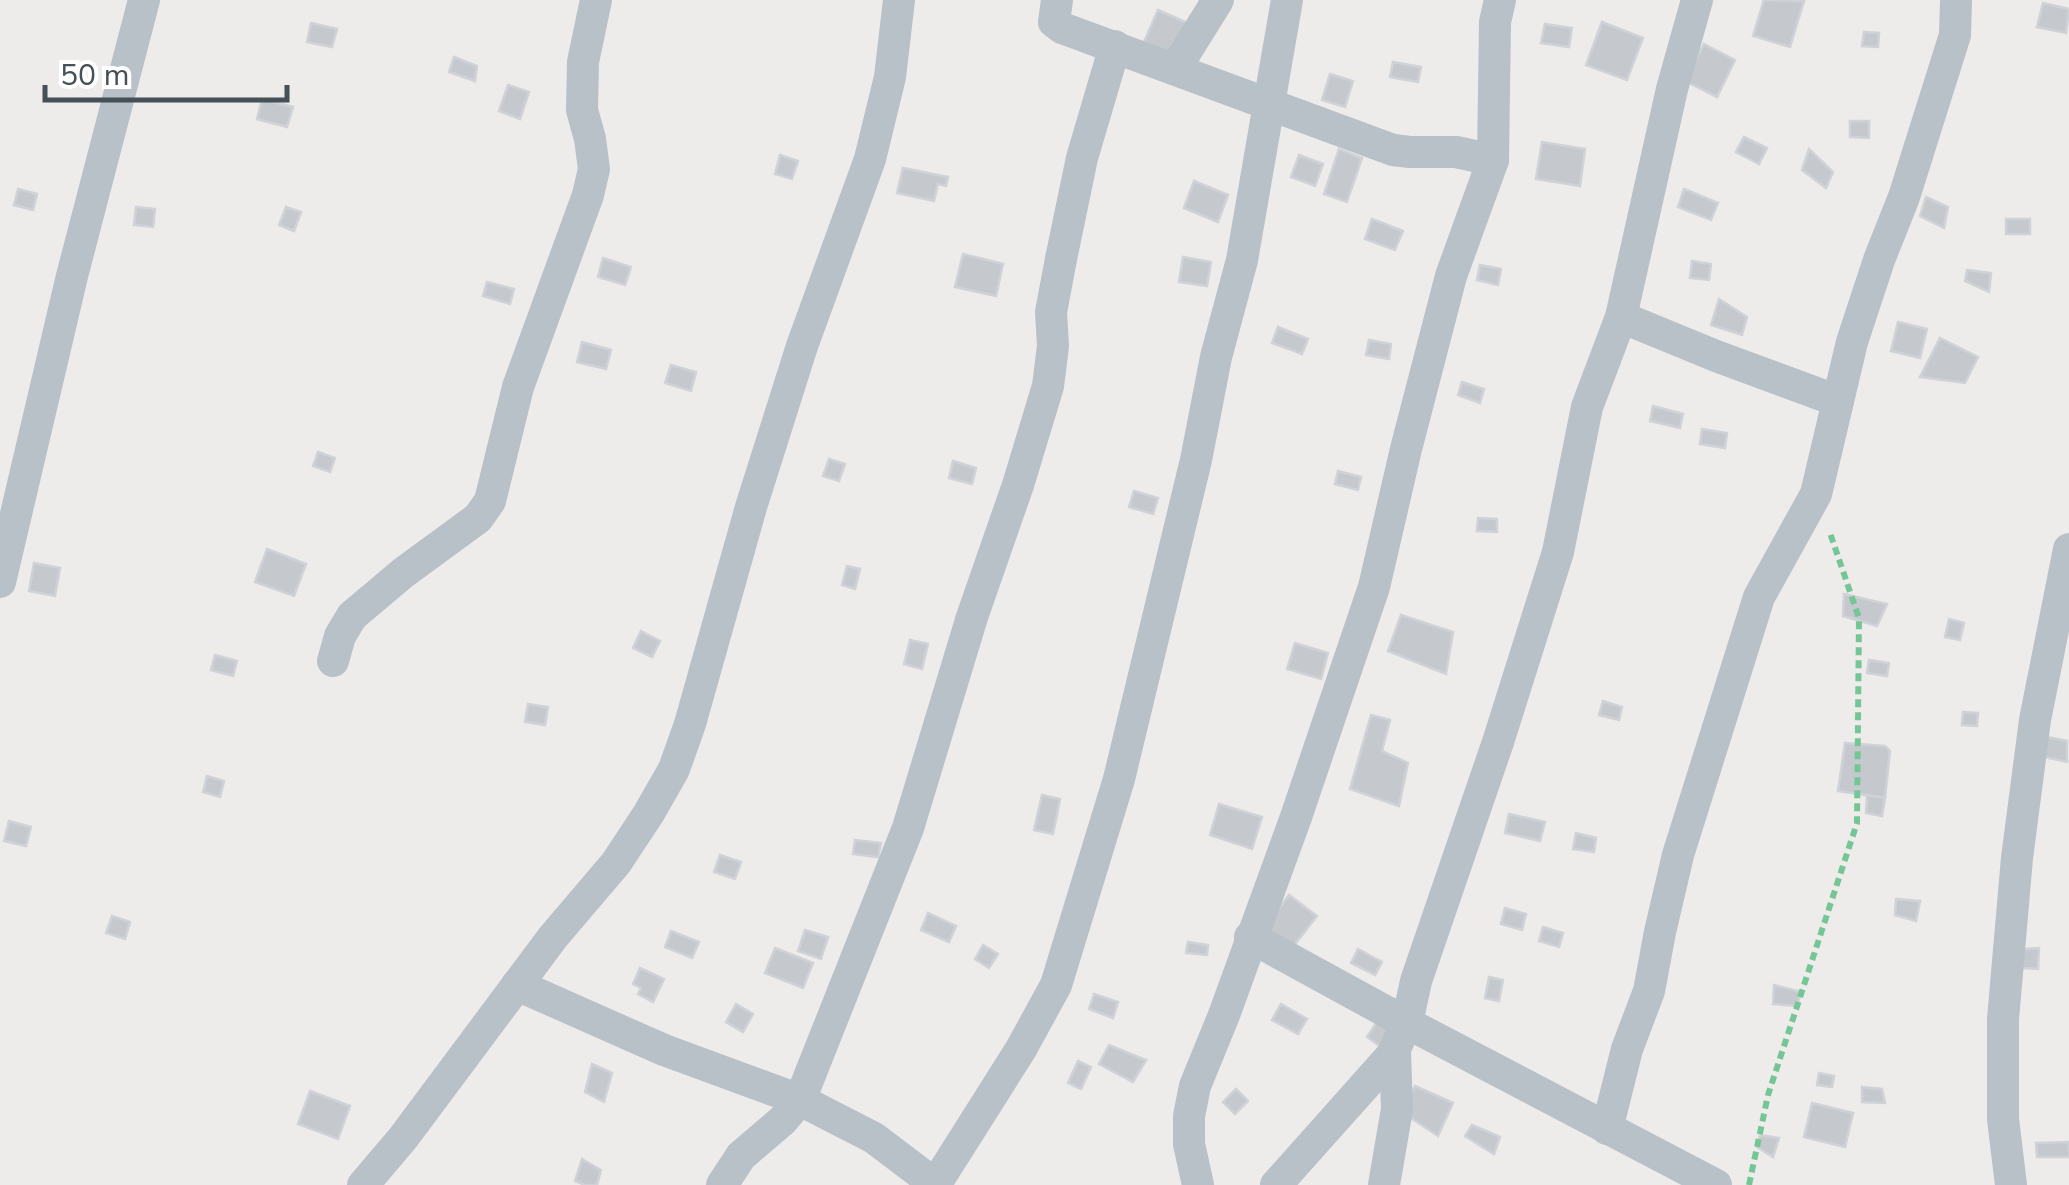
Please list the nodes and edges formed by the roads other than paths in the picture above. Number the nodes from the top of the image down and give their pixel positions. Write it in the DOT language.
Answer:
graph roads {
  1 [pos="144,0"];
  2 [pos="596,0"];
  3 [pos="899,0"];
  4 [pos="1057,0"];
  5 [pos="1218,0"];
  6 [pos="1287,0"];
  7 [pos="1500,0"];
  8 [pos="1698,0"];
  9 [pos="1956,0"];
  10 [pos="1116,46"];
  11 [pos="1175,68"];
  12 [pos="1270,105"];
  13 [pos="1493,160"];
  14 [pos="1621,317"];
  15 [pos="1838,401"];
  16 [pos="2069,549"];
  17 [pos="0,582"];
  18 [pos="333,661"];
  19 [pos="1250,937"];
  20 [pos="517,985"];
  21 [pos="1401,1037"];
  22 [pos="800,1100"];
  23 [pos="1607,1129"];
  24 [pos="363,1185"];
  25 [pos="722,1185"];
  26 [pos="936,1185"];
  27 [pos="1198,1185"];
  28 [pos="1276,1185"];
  29 [pos="1384,1185"];
  30 [pos="1716,1185"];
  31 [pos="2010,1185"];
  1 -- 17 [label="street"];
  2 -- 18 [label="street"];
  3 -- 20 [label="street"];
  4 -- 10 [label="street"];
  5 -- 11 [label="street"];
  6 -- 12 [label="street"];
  7 -- 13 [label="street"];
  8 -- 14 [label="street"];
  9 -- 15 [label="street"];
  10 -- 11 [label="street"];
  10 -- 22 [label="street"];
  11 -- 12 [label="street"];
  12 -- 13 [label="street"];
  12 -- 26 [label="street"];
  13 -- 19 [label="street"];
  14 -- 15 [label="street"];
  14 -- 21 [label="street"];
  15 -- 23 [label="street"];
  16 -- 31 [label="street"];
  19 -- 21 [label="street"];
  19 -- 27 [label="street"];
  20 -- 22 [label="street"];
  20 -- 24 [label="street"];
  21 -- 23 [label="street"];
  21 -- 28 [label="street"];
  21 -- 29 [label="street"];
  22 -- 25 [label="street"];
  22 -- 26 [label="street"];
  23 -- 30 [label="street"];
}
